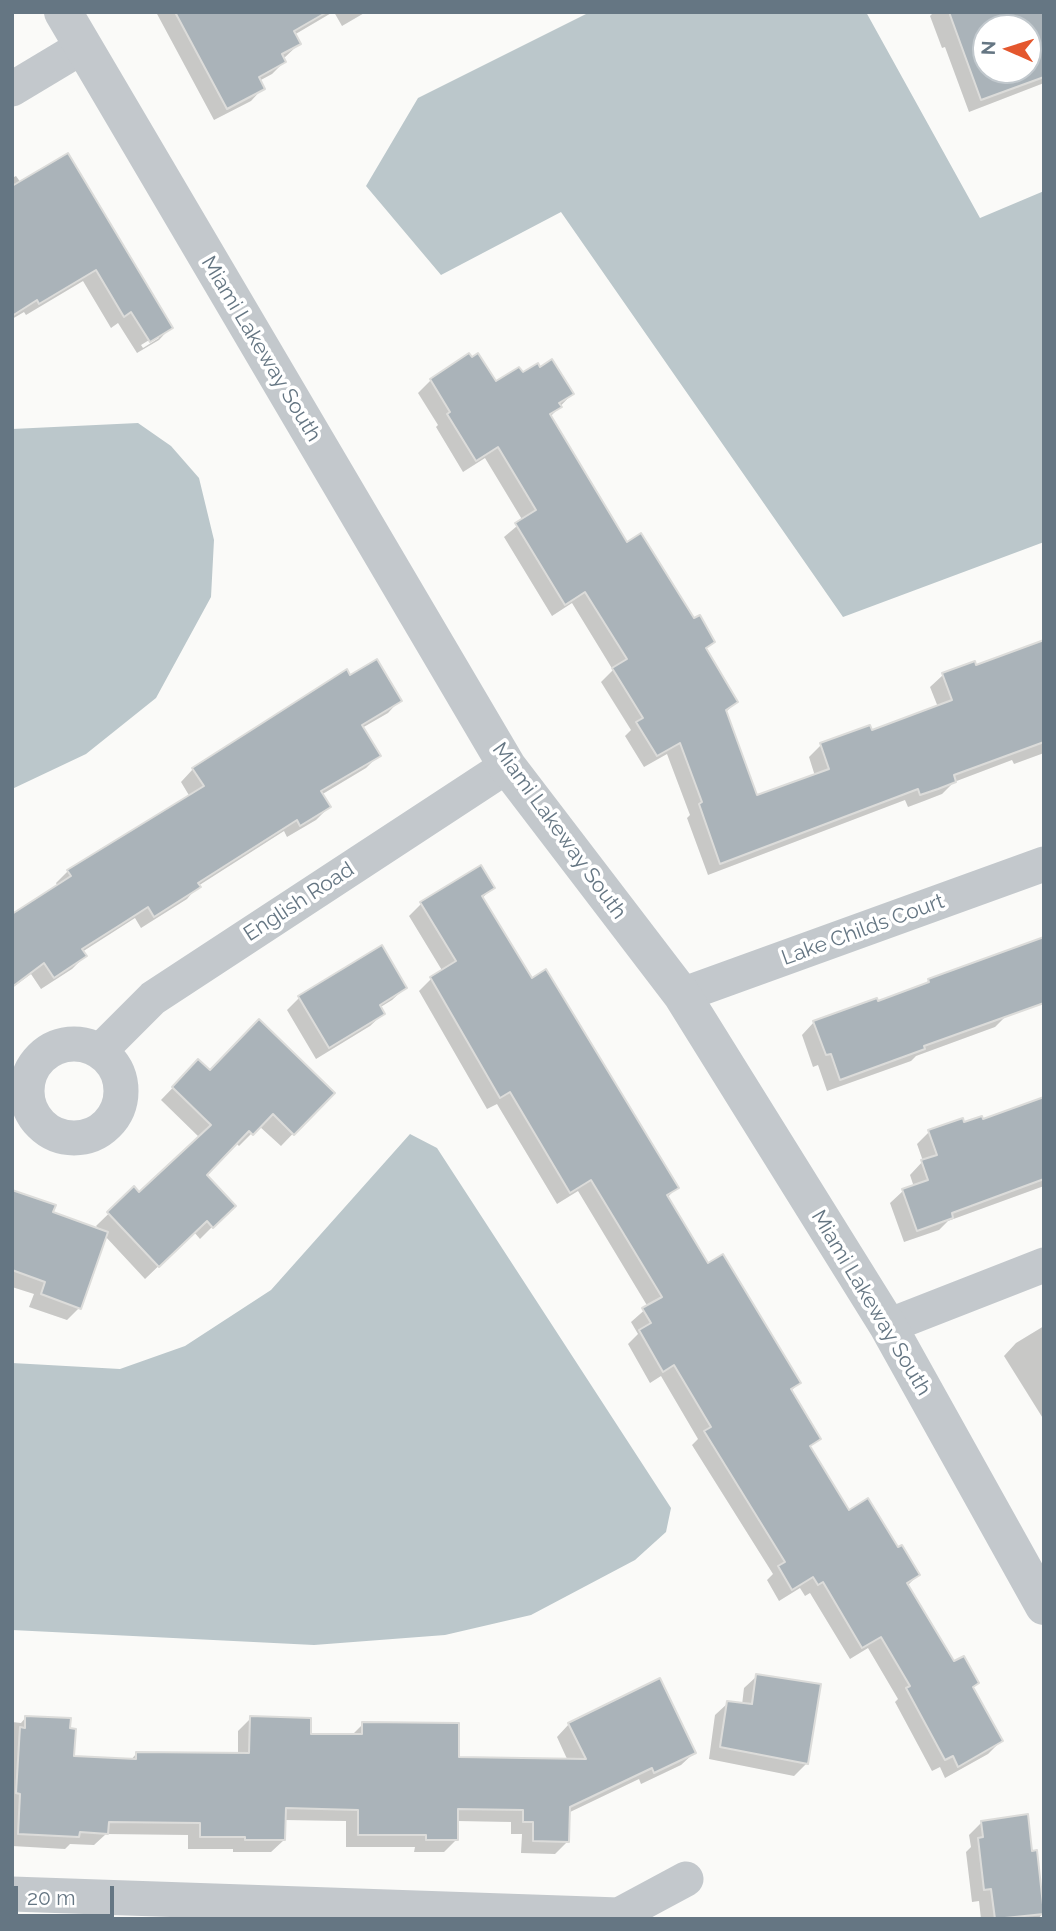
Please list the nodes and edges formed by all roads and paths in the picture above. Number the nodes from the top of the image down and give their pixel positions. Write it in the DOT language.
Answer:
graph roads {
  1 [pos="63,12"];
  2 [pos="82,47"];
  3 [pos="12,89"];
  4 [pos="507,766"];
  5 [pos="1044,864"];
  6 [pos="682,995"];
  7 [pos="100,1051"];
  8 [pos="1044,1265"];
  9 [pos="888,1326"];
  10 [pos="1044,1606"];
  11 [pos="686,1879"];
  12 [pos="12,1894"];
  1 -- 2 [label="street, Miami Lakeway South"];
  2 -- 3 [label="street"];
  2 -- 4 [label="street, Miami Lakeway South"];
  4 -- 6 [label="street, Miami Lakeway South"];
  4 -- 7 [label="street, English Road"];
  5 -- 6 [label="street, Lake Childs Court"];
  6 -- 9 [label="street, Miami Lakeway South"];
  8 -- 9 [label="street"];
  9 -- 10 [label="street, Miami Lakeway South"];
  11 -- 12 [label="street"];
}
